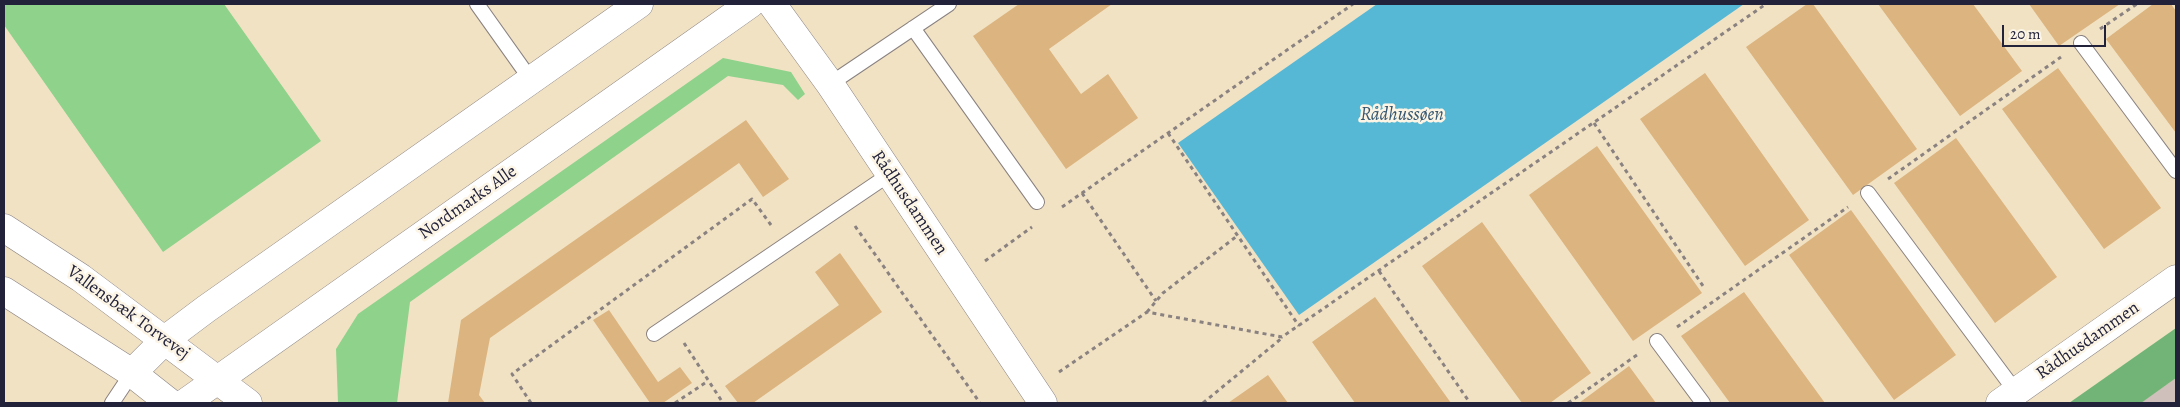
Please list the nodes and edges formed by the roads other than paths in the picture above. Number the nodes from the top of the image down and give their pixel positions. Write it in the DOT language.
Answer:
graph roads {
  1 [pos="477,4"];
  2 [pos="639,4"];
  3 [pos="750,4"];
  4 [pos="772,4"];
  5 [pos="949,4"];
  6 [pos="913,28"];
  7 [pos="2081,43"];
  8 [pos="531,80"];
  9 [pos="830,84"];
  10 [pos="2176,171"];
  11 [pos="890,174"];
  12 [pos="1868,193"];
  13 [pos="1037,202"];
  14 [pos="4,228"];
  15 [pos="2176,279"];
  16 [pos="4,291"];
  17 [pos="654,334"];
  18 [pos="166,339"];
  19 [pos="1657,341"];
  20 [pos="132,372"];
  21 [pos="218,380"];
  22 [pos="2008,398"];
  23 [pos="112,403"];
  24 [pos="170,403"];
  25 [pos="185,403"];
  26 [pos="248,403"];
  27 [pos="1043,403"];
  28 [pos="1703,403"];
  1 -- 8 [label="lane"];
  2 -- 8 [label="street"];
  3 -- 21 [label="street, Nordmarks Alle"];
  4 -- 9 [label="street, Rådhusdammen"];
  5 -- 6 [label="lane"];
  6 -- 9 [label="lane"];
  6 -- 13 [label="lane"];
  7 -- 10 [label="lane"];
  8 -- 18 [label="street"];
  9 -- 11 [label="street, Rådhusdammen"];
  11 -- 17 [label="lane"];
  11 -- 27 [label="street, Rådhusdammen"];
  12 -- 22 [label="lane"];
  14 -- 18 [label="street, Vallensbæk Torvevej"];
  15 -- 22 [label="street, Rådhusdammen"];
  16 -- 20 [label="street"];
  18 -- 20 [label="street"];
  18 -- 21 [label="street, Vallensbæk Torvevej"];
  19 -- 28 [label="lane"];
  20 -- 23 [label="lane"];
  20 -- 24 [label="street"];
  21 -- 25 [label="street, Nordmarks Alle"];
  21 -- 26 [label="street, Vallensbæk Torvevej"];
}
